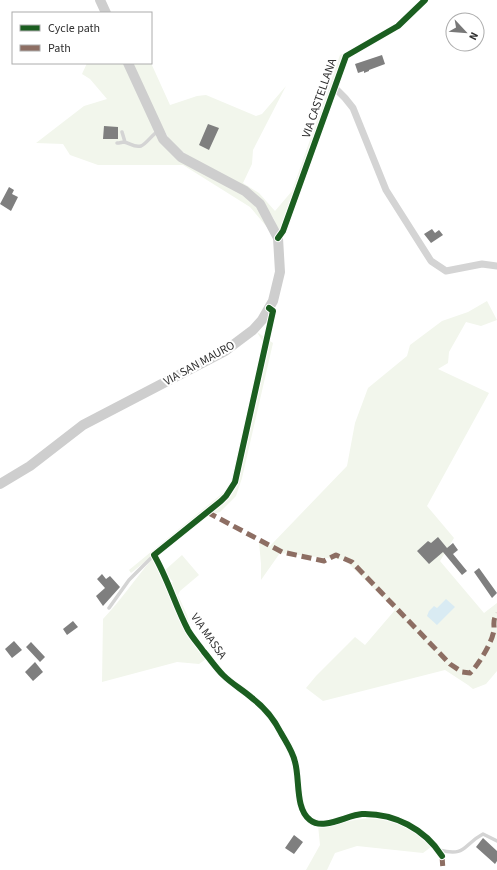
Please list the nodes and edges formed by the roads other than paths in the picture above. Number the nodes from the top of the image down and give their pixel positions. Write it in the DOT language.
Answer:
graph roads {
  1 [pos="100,0"];
  2 [pos="425,0"];
  3 [pos="106,12"];
  4 [pos="128,64"];
  5 [pos="335,88"];
  6 [pos="159,130"];
  7 [pos="122,132"];
  8 [pos="125,142"];
  9 [pos="118,143"];
  10 [pos="278,238"];
  11 [pos="497,266"];
  12 [pos="269,308"];
  13 [pos="0,484"];
  14 [pos="154,555"];
  15 [pos="109,608"];
  16 [pos="497,841"];
  17 [pos="438,849"];
  18 [pos="442,856"];
  1 -- 3 [label="main road"];
  2 -- 5 [label="street, VIA CASTELLANA"];
  4 -- 6 [label="main road, VIA SAN MAURO"];
  5 -- 10 [label="street, VIA CASTELLANA"];
  5 -- 11 [label="street"];
  6 -- 8 [label="lane"];
  6 -- 10 [label="main road, VIA SAN MAURO"];
  7 -- 8 [label="lane"];
  8 -- 9 [label="lane"];
  10 -- 12 [label="main road, VIA SAN MAURO"];
  12 -- 13 [label="main road, VIA SAN MAURO"];
  12 -- 14 [label="street"];
  14 -- 15 [label="lane"];
  14 -- 17 [label="street, VIA MASSA"];
  16 -- 17 [label="lane"];
  17 -- 18 [label="street, VIA MASSA"];
}
